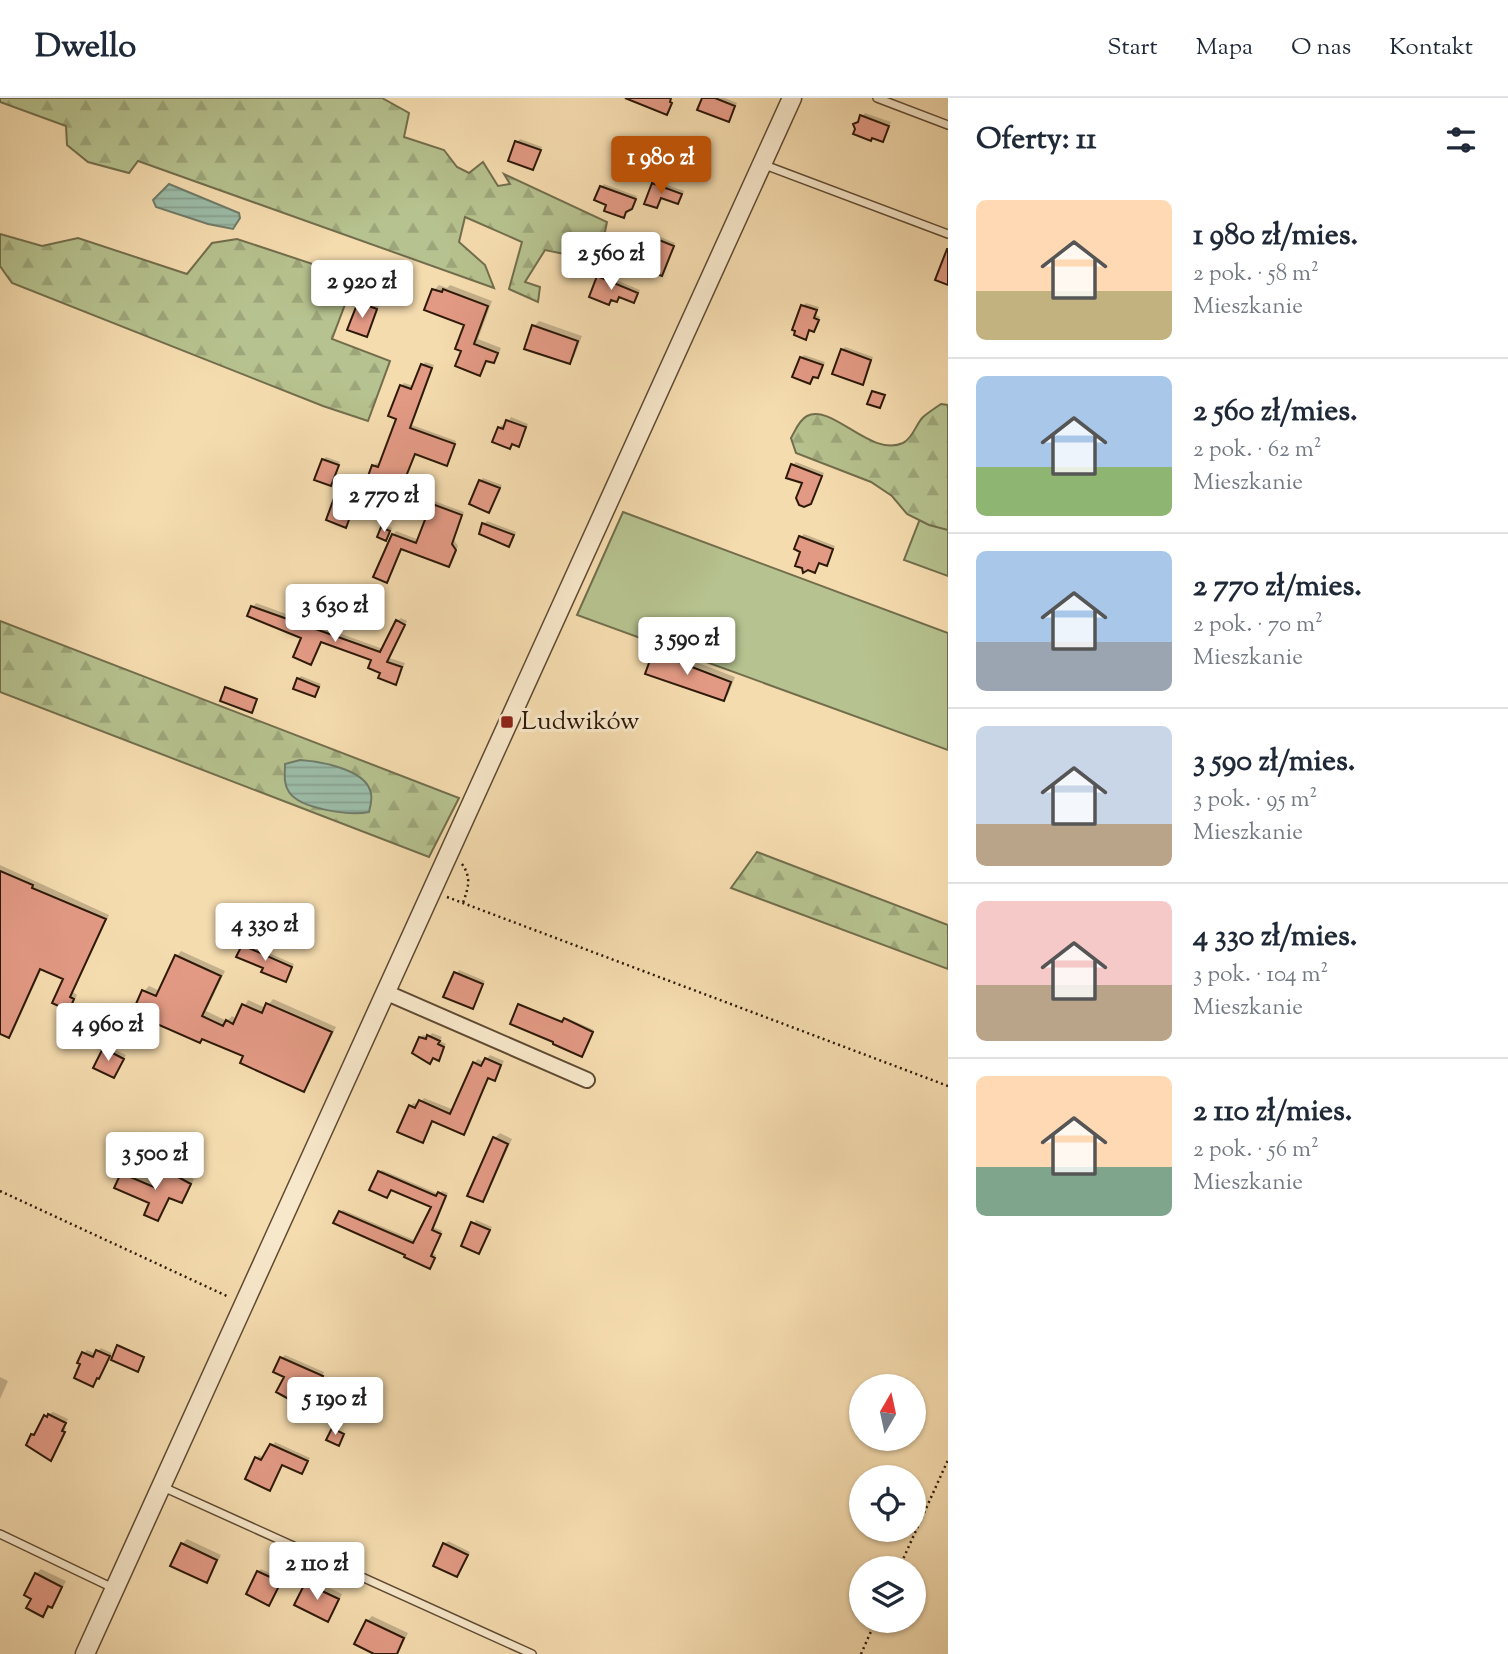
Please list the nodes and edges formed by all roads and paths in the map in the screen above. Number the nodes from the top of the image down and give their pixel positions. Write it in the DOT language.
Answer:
graph roads {
  1 [pos="792,98"];
  2 [pos="877,98"];
  3 [pos="948,125"];
  4 [pos="762,164"];
  5 [pos="948,234"];
  6 [pos="449,849"];
  7 [pos="430,891"];
  8 [pos="463,903"];
  9 [pos="385,992"];
  10 [pos="587,1080"];
  11 [pos="948,1086"];
  12 [pos="0,1191"];
  13 [pos="243,1303"];
  14 [pos="948,1460"];
  15 [pos="161,1486"];
  16 [pos="0,1534"];
  17 [pos="904,1556"];
  18 [pos="115,1589"];
  19 [pos="870,1633"];
  20 [pos="85,1654"];
  21 [pos="532,1654"];
  22 [pos="861,1654"];
  1 -- 4 [label="street"];
  2 -- 3 [label="lane"];
  4 -- 5 [label="lane"];
  4 -- 6 [label="street"];
  6 -- 7 [label="street"];
  6 -- 8 [label="path"];
  7 -- 8 [label="path"];
  7 -- 9 [label="street"];
  8 -- 11 [label="path"];
  9 -- 10 [label="street"];
  9 -- 13 [label="street"];
  12 -- 13 [label="path"];
  13 -- 15 [label="street"];
  14 -- 17 [label="path"];
  15 -- 18 [label="street"];
  15 -- 21 [label="lane"];
  16 -- 18 [label="lane"];
  18 -- 20 [label="street"];
  19 -- 22 [label="path"];
}
